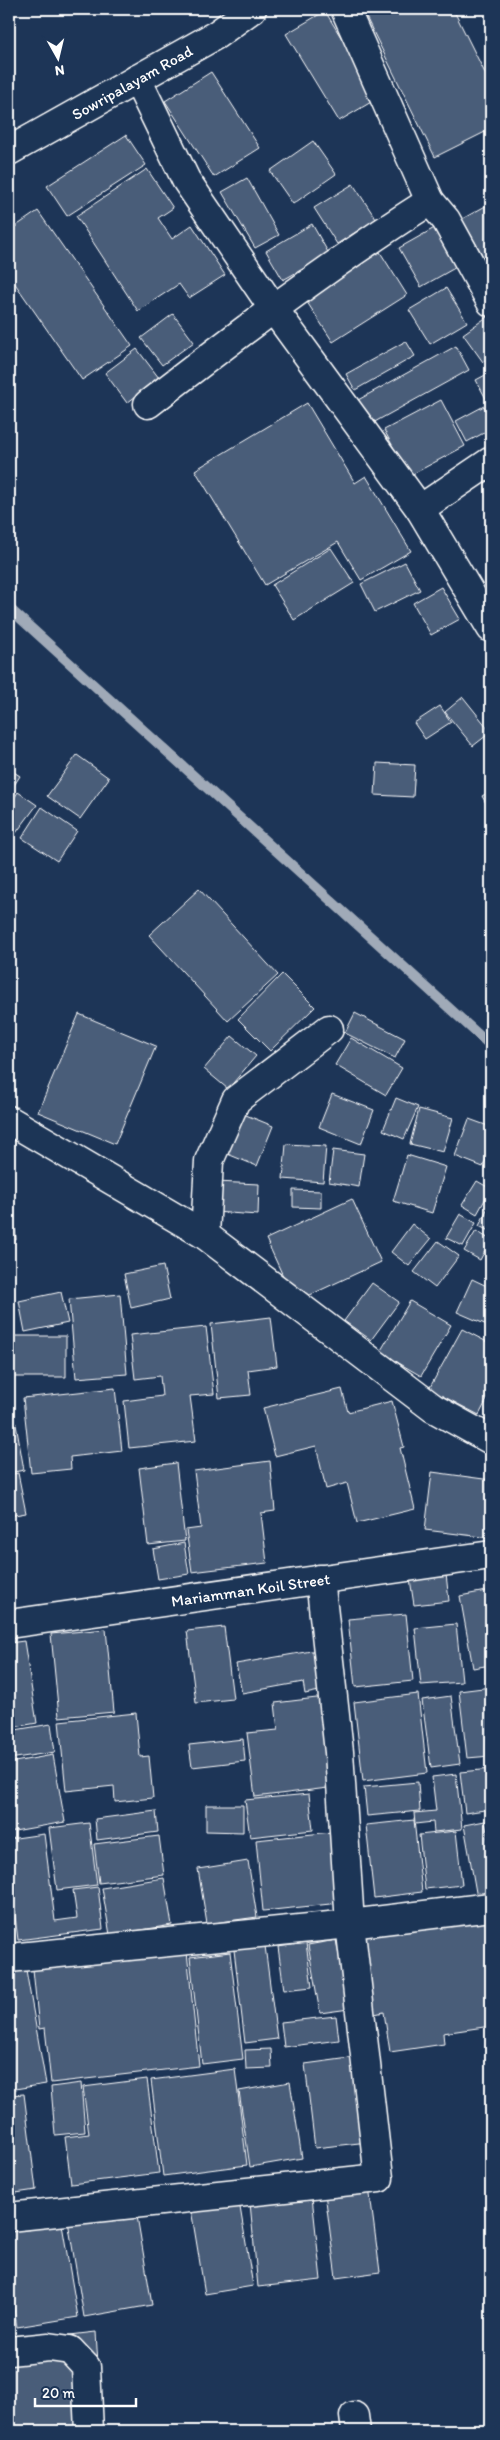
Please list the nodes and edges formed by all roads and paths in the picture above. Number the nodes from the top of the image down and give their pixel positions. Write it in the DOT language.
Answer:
graph roads {
  1 [pos="252,9"];
  2 [pos="346,9"];
  3 [pos="228,17"];
  4 [pos="137,79"];
  5 [pos="9,151"];
  6 [pos="430,202"];
  7 [pos="491,302"];
  8 [pos="273,308"];
  9 [pos="148,404"];
  10 [pos="491,461"];
  11 [pos="420,509"];
  12 [pos="491,628"];
  13 [pos="330,1029"];
  14 [pos="9,1120"];
  15 [pos="205,1235"];
  16 [pos="491,1440"];
  17 [pos="491,1555"];
  18 [pos="320,1579"];
  19 [pos="9,1624"];
  20 [pos="491,1906"];
  21 [pos="350,1924"];
  22 [pos="9,1958"];
  23 [pos="9,2216"];
  24 [pos="9,2351"];
  25 [pos="89,2431"];
  1 -- 3 [label="street, Sowripalayam Road"];
  2 -- 6 [label="street"];
  3 -- 4 [label="street, Sowripalayam Road"];
  4 -- 5 [label="street, Sowripalayam Road"];
  4 -- 8 [label="street"];
  6 -- 7 [label="street"];
  6 -- 8 [label="street"];
  8 -- 9 [label="street"];
  8 -- 11 [label="street"];
  10 -- 11 [label="street"];
  11 -- 12 [label="street"];
  13 -- 15 [label="street"];
  14 -- 15 [label="street"];
  15 -- 16 [label="street"];
  17 -- 18 [label="street, Mariamman Koil Street"];
  18 -- 19 [label="street, Mariamman Koil Street"];
  18 -- 21 [label="street"];
  20 -- 21 [label="street"];
  21 -- 22 [label="street"];
  21 -- 23 [label="street"];
  24 -- 25 [label="street"];
}
